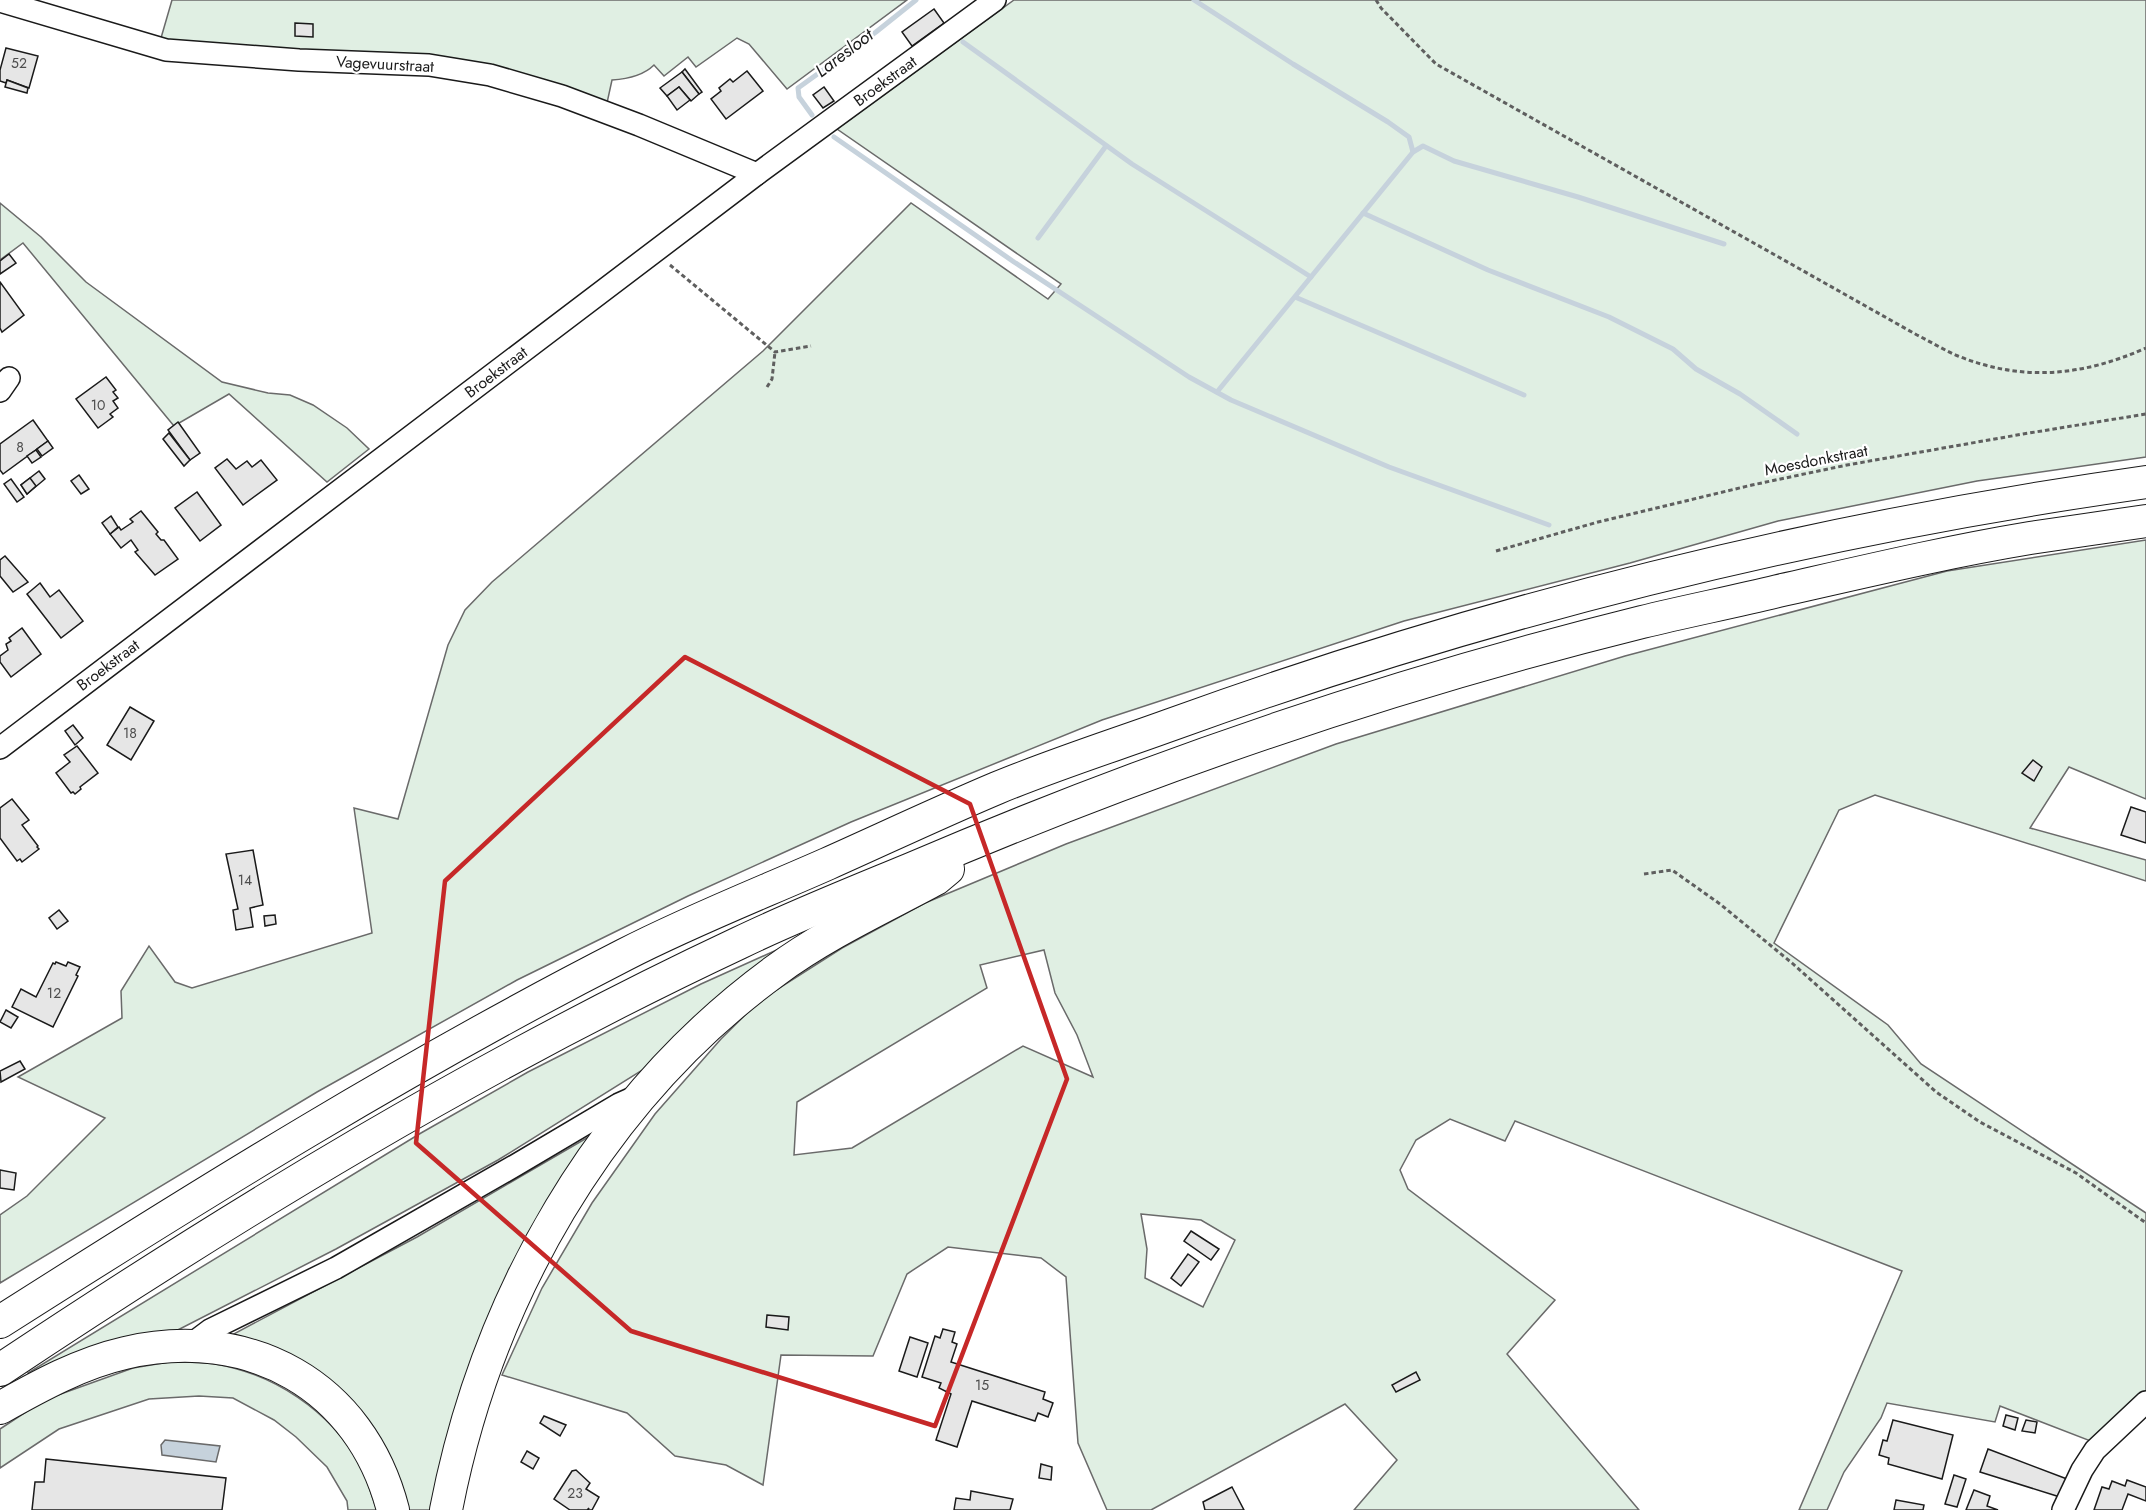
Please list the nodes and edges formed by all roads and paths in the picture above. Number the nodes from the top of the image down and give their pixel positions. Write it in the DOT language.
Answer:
graph roads {
  1 [pos="995,0"];
  2 [pos="1376,0"];
  3 [pos="0,1"];
  4 [pos="757,174"];
  5 [pos="655,252"];
  6 [pos="811,346"];
  7 [pos="2146,348"];
  8 [pos="775,352"];
  9 [pos="767,387"];
  10 [pos="2146,414"];
  11 [pos="2146,482"];
  12 [pos="2146,521"];
  13 [pos="1496,551"];
  14 [pos="0,748"];
  15 [pos="976,841"];
  16 [pos="1644,874"];
  17 [pos="641,1094"];
  18 [pos="2146,1223"];
  19 [pos="0,1322"];
  20 [pos="190,1345"];
  21 [pos="0,1370"];
  22 [pos="2146,1402"];
  23 [pos="0,1408"];
  24 [pos="393,1510"];
  25 [pos="446,1510"];
  26 [pos="2063,1510"];
  1 -- 4 [label="street, Broekstraat"];
  2 -- 7 [label="path"];
  3 -- 4 [label="street, Vagevuurstraat"];
  4 -- 5 [label="street, Broekstraat"];
  5 -- 8 [label="path"];
  5 -- 14 [label="street, Broekstraat"];
  6 -- 8 [label="path"];
  8 -- 9 [label="path"];
  10 -- 13 [label="path, Moesdonkstraat"];
  11 -- 19 [label="highway"];
  12 -- 15 [label="highway"];
  15 -- 17 [label="highway"];
  15 -- 21 [label="highway"];
  16 -- 18 [label="path"];
  17 -- 20 [label="street"];
  17 -- 25 [label="highway"];
  20 -- 23 [label="highway"];
  20 -- 24 [label="highway"];
  22 -- 26 [label="street"];
}
